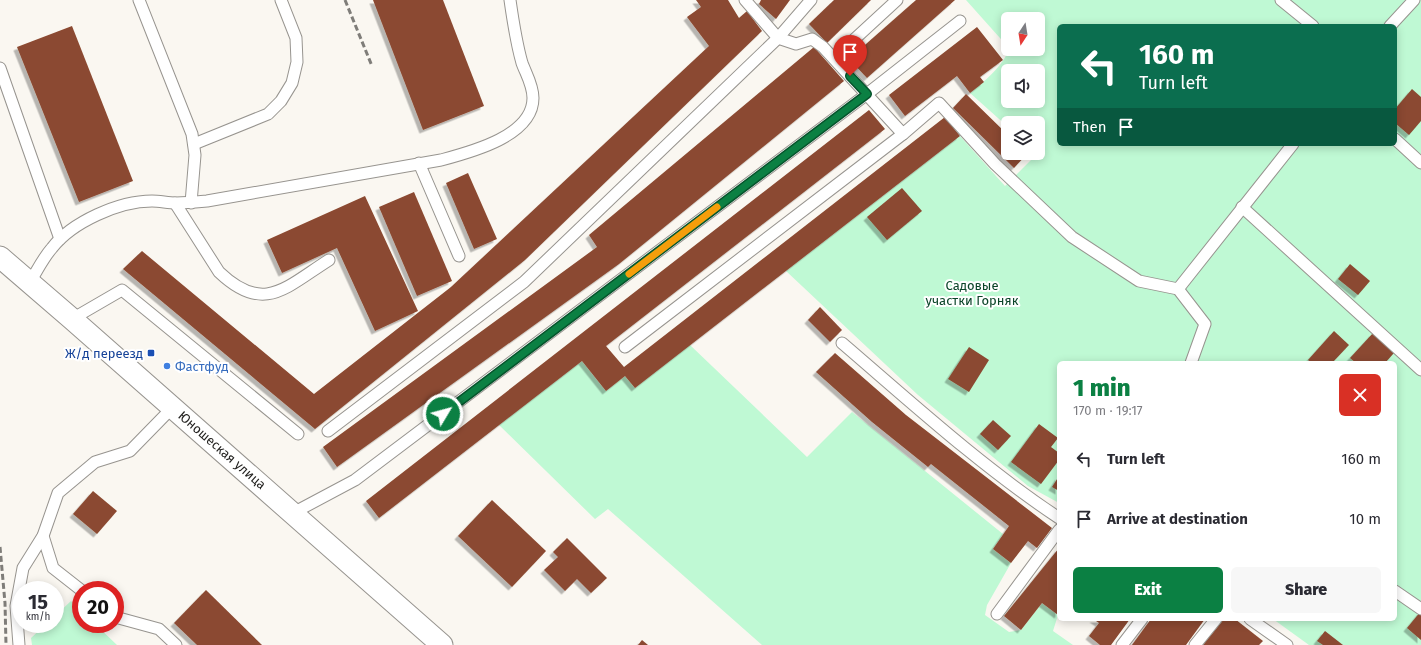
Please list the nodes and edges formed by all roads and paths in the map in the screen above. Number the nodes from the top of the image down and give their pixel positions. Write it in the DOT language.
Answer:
graph roads {
  1 [pos="139,0"];
  2 [pos="281,0"];
  3 [pos="510,0"];
  4 [pos="745,0"];
  5 [pos="811,0"];
  6 [pos="897,0"];
  7 [pos="1281,0"];
  8 [pos="1414,0"];
  9 [pos="960,21"];
  10 [pos="1310,24"];
  11 [pos="1392,24"];
  12 [pos="778,38"];
  13 [pos="834,58"];
  14 [pos="0,68"];
  15 [pos="867,94"];
  16 [pos="903,134"];
  17 [pos="1397,141"];
  18 [pos="194,144"];
  19 [pos="1291,146"];
  20 [pos="419,163"];
  21 [pos="1421,163"];
  22 [pos="175,203"];
  23 [pos="191,203"];
  24 [pos="1242,207"];
  25 [pos="60,239"];
  26 [pos="459,256"];
  27 [pos="0,257"];
  28 [pos="330,260"];
  29 [pos="30,282"];
  30 [pos="1178,289"];
  31 [pos="72,319"];
  32 [pos="842,343"];
  33 [pos="626,347"];
  34 [pos="1191,361"];
  35 [pos="1421,370"];
  36 [pos="173,408"];
  37 [pos="328,431"];
  38 [pos="298,434"];
  39 [pos="293,513"];
  40 [pos="1057,517"];
  41 [pos="1057,533"];
  42 [pos="43,536"];
  43 [pos="72,583"];
  44 [pos="1397,591"];
  45 [pos="1421,609"];
  46 [pos="997,614"];
  47 [pos="124,619"];
  48 [pos="1140,621"];
  49 [pos="1214,621"];
  50 [pos="1252,621"];
  51 [pos="1273,641"];
  52 [pos="18,645"];
  53 [pos="176,645"];
  54 [pos="442,645"];
  55 [pos="1122,645"];
  56 [pos="1195,645"];
  57 [pos="1287,645"];
  1 -- 18 [label="lane"];
  2 -- 18 [label="lane"];
  3 -- 20 [label="lane"];
  4 -- 12 [label="lane"];
  5 -- 12 [label="lane"];
  6 -- 13 [label="lane"];
  7 -- 10 [label="lane"];
  8 -- 11 [label="lane"];
  9 -- 15 [label="lane"];
  12 -- 13 [label="lane"];
  12 -- 37 [label="lane"];
  13 -- 15 [label="lane"];
  14 -- 25 [label="lane"];
  15 -- 16 [label="lane"];
  15 -- 39 [label="lane"];
  16 -- 30 [label="lane"];
  16 -- 33 [label="lane"];
  17 -- 21 [label="lane"];
  18 -- 23 [label="lane"];
  19 -- 24 [label="lane"];
  20 -- 23 [label="lane"];
  20 -- 26 [label="lane"];
  22 -- 23 [label="lane"];
  22 -- 25 [label="lane"];
  22 -- 28 [label="lane"];
  24 -- 30 [label="lane"];
  24 -- 35 [label="lane"];
  25 -- 29 [label="lane"];
  27 -- 29 [label="street, Юношеская улица"];
  29 -- 31 [label="street, Юношеская улица"];
  30 -- 34 [label="lane"];
  31 -- 36 [label="street, Юношеская улица"];
  31 -- 38 [label="lane"];
  32 -- 40 [label="lane"];
  36 -- 39 [label="street, Юношеская улица"];
  36 -- 42 [label="lane"];
  39 -- 54 [label="street, Юношеская улица"];
  41 -- 46 [label="lane"];
  42 -- 43 [label="lane"];
  42 -- 52 [label="lane"];
  44 -- 45 [label="lane"];
  47 -- 53 [label="lane"];
  48 -- 55 [label="lane"];
  49 -- 56 [label="lane"];
  50 -- 51 [label="lane"];
  51 -- 57 [label="lane"];
}
